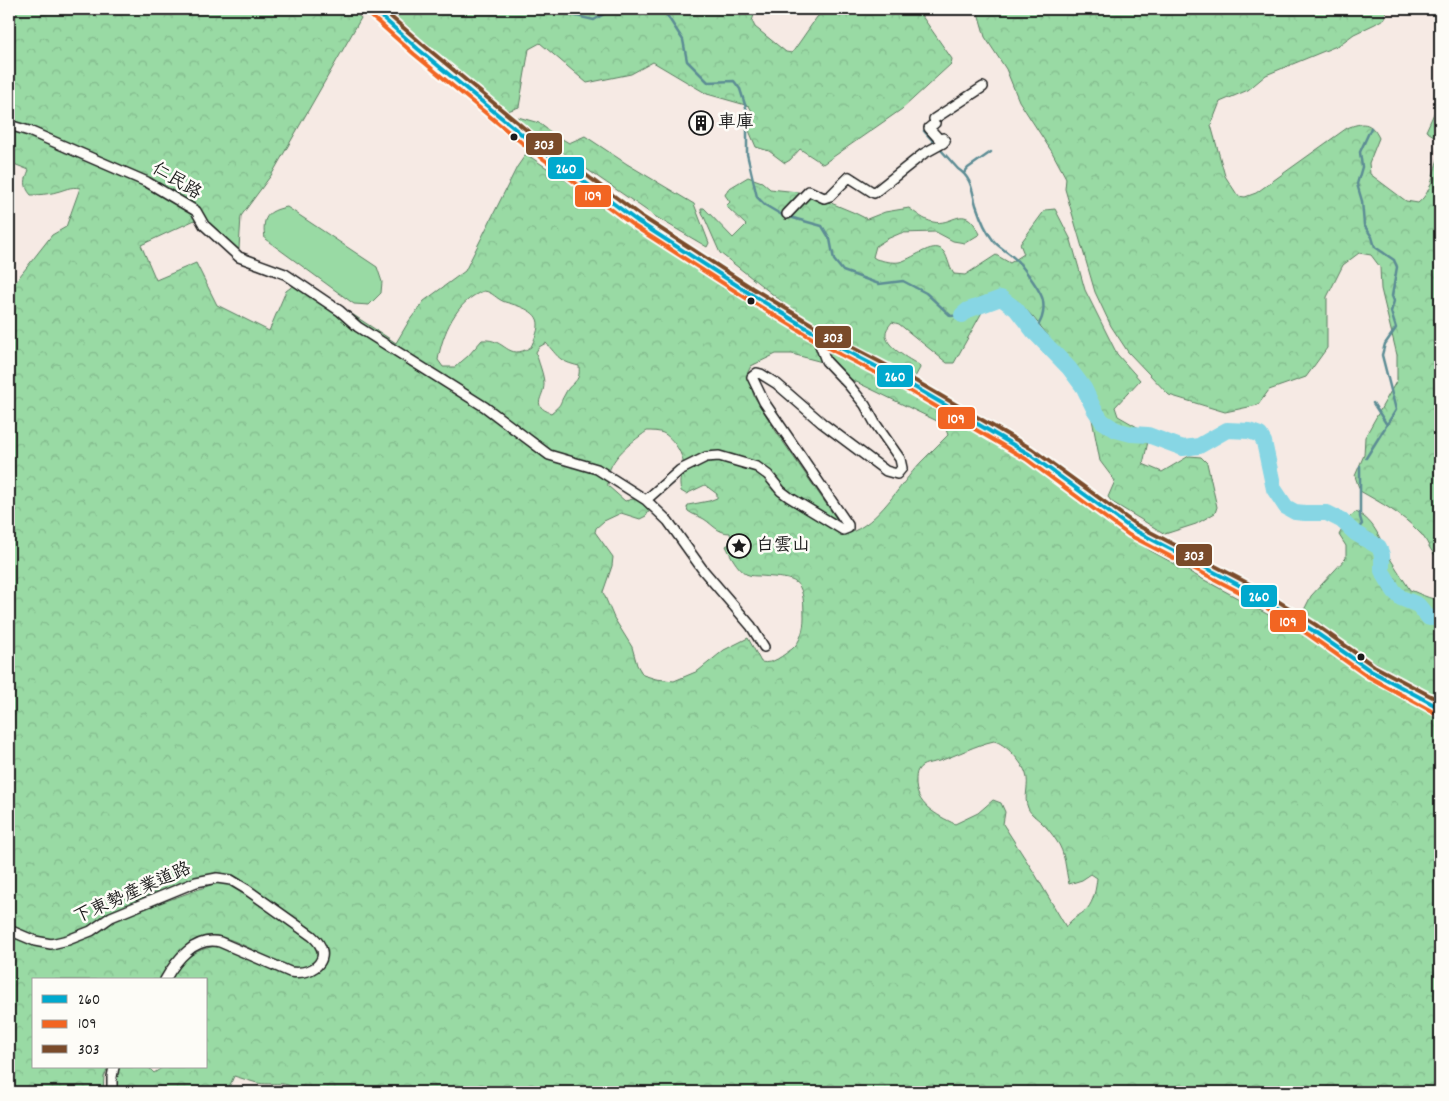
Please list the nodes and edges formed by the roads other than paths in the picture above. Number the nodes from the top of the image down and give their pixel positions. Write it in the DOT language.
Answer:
graph roads {
  1 [pos="373,9"];
  2 [pos="983,87"];
  3 [pos="9,125"];
  4 [pos="787,214"];
  5 [pos="820,336"];
  6 [pos="646,500"];
  7 [pos="764,646"];
  8 [pos="1440,708"];
  9 [pos="9,930"];
  10 [pos="165,978"];
  11 [pos="114,1068"];
  12 [pos="112,1092"];
  1 -- 5 [label="main road"];
  2 -- 4 [label="street"];
  3 -- 6 [label="street, 仁民路"];
  5 -- 6 [label="street"];
  5 -- 8 [label="main road"];
  6 -- 7 [label="street, 仁民路"];
  9 -- 10 [label="street, 下東勢產業道路"];
  11 -- 12 [label="street"];
}
